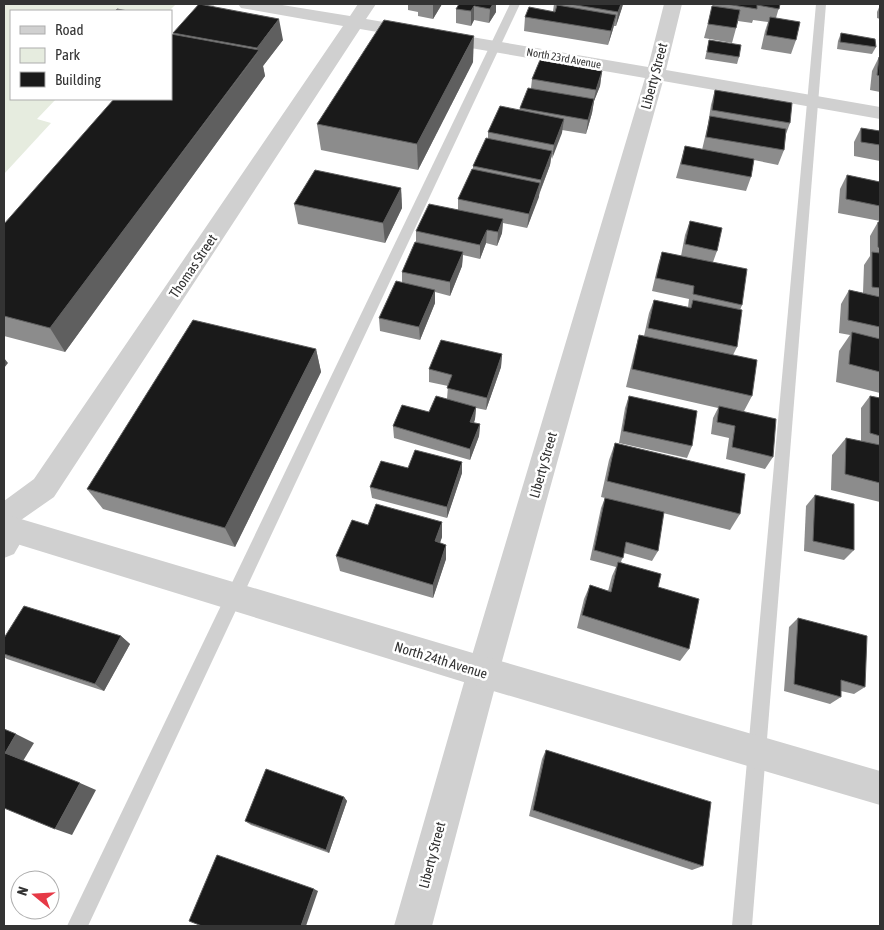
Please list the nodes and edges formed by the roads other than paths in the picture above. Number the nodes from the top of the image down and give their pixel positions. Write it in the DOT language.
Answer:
graph roads {
  1 [pos="210,4"];
  2 [pos="247,4"];
  3 [pos="515,4"];
  4 [pos="673,4"];
  5 [pos="821,4"];
  6 [pos="361,13"];
  7 [pos="495,46"];
  8 [pos="172,48"];
  9 [pos="656,73"];
  10 [pos="812,101"];
  11 [pos="880,113"];
  12 [pos="6,528"];
  13 [pos="233,596"];
  14 [pos="483,672"];
  15 [pos="758,752"];
  16 [pos="880,788"];
  17 [pos="77,926"];
  18 [pos="413,926"];
  19 [pos="742,926"];
  1 -- 8 [label="lane"];
  2 -- 6 [label="street, North 23rd Avenue"];
  3 -- 7 [label="lane"];
  4 -- 9 [label="street, Liberty Street"];
  5 -- 10 [label="lane"];
  6 -- 7 [label="street, North 23rd Avenue"];
  6 -- 12 [label="street, Thomas Street"];
  7 -- 9 [label="street, North 23rd Avenue"];
  7 -- 13 [label="lane"];
  9 -- 10 [label="street, North 23rd Avenue"];
  9 -- 14 [label="street, Liberty Street"];
  10 -- 11 [label="street, North 23rd Avenue"];
  10 -- 15 [label="lane"];
  12 -- 13 [label="street, North 24th Avenue"];
  13 -- 14 [label="street, North 24th Avenue"];
  13 -- 17 [label="lane"];
  14 -- 15 [label="street, North 24th Avenue"];
  14 -- 18 [label="street, Liberty Street"];
  15 -- 16 [label="street, North 24th Avenue"];
  15 -- 19 [label="lane"];
}
